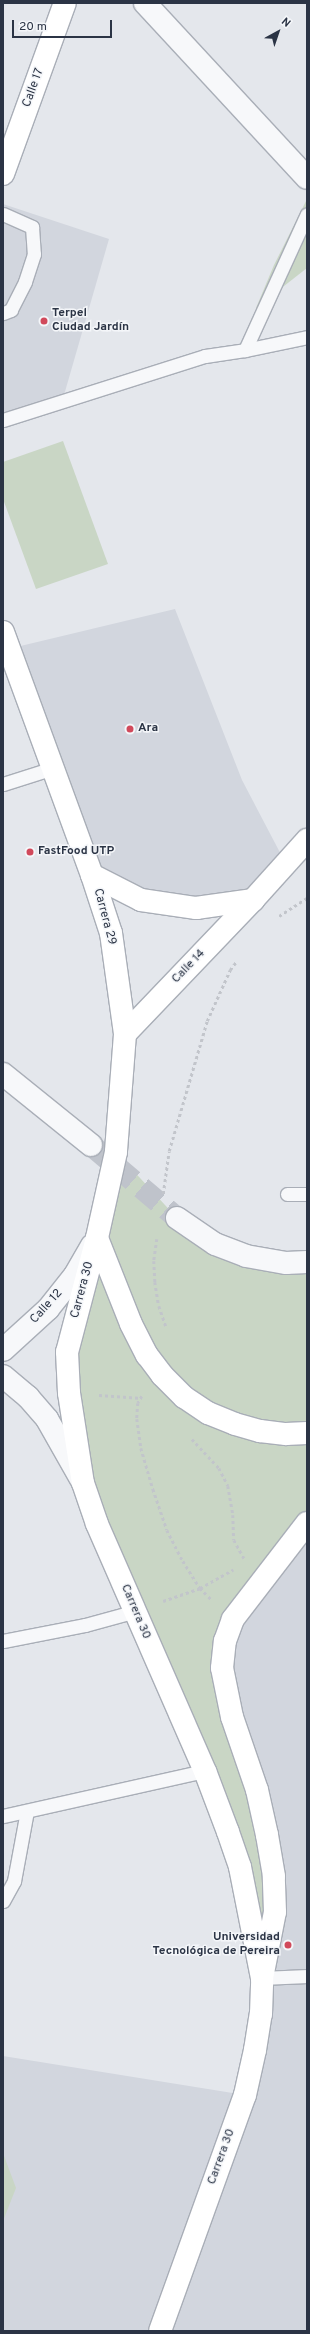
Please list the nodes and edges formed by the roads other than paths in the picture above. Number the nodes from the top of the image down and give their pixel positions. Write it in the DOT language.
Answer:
graph roads {
  1 [pos="65,3"];
  2 [pos="145,3"];
  3 [pos="3,174"];
  4 [pos="307,178"];
  5 [pos="3,214"];
  6 [pos="307,214"];
  7 [pos="3,313"];
  8 [pos="307,337"];
  9 [pos="245,350"];
  10 [pos="3,420"];
  11 [pos="3,632"];
  12 [pos="53,768"];
  13 [pos="3,784"];
  14 [pos="307,840"];
  15 [pos="92,875"];
  16 [pos="253,900"];
  17 [pos="125,1034"];
  18 [pos="3,1074"];
  19 [pos="91,1145"];
  20 [pos="287,1194"];
  21 [pos="307,1194"];
  22 [pos="177,1218"];
  23 [pos="97,1238"];
  24 [pos="307,1262"];
  25 [pos="3,1350"];
  26 [pos="3,1376"];
  27 [pos="307,1433"];
  28 [pos="83,1483"];
  29 [pos="307,1523"];
  30 [pos="136,1611"];
  31 [pos="3,1641"];
  32 [pos="205,1772"];
  33 [pos="27,1811"];
  34 [pos="3,1816"];
  35 [pos="3,1901"];
  36 [pos="307,1976"];
  37 [pos="262,1978"];
  38 [pos="160,2331"];
  1 -- 3 [label="street, Calle 17"];
  2 -- 4 [label="street"];
  5 -- 7 [label="lane"];
  6 -- 9 [label="lane"];
  8 -- 9 [label="lane"];
  9 -- 10 [label="lane"];
  11 -- 12 [label="street, Carrera 29"];
  12 -- 13 [label="lane"];
  12 -- 15 [label="street, Carrera 29"];
  14 -- 16 [label="street, Calle 14"];
  15 -- 16 [label="street"];
  15 -- 17 [label="street, Carrera 29"];
  16 -- 17 [label="street, Calle 14"];
  17 -- 23 [label="street, Carrera 29"];
  18 -- 19 [label="street"];
  20 -- 21 [label="lane"];
  22 -- 24 [label="street"];
  23 -- 25 [label="street, Calle 12"];
  23 -- 27 [label="street"];
  23 -- 28 [label="street, Carrera 30"];
  26 -- 28 [label="street"];
  28 -- 30 [label="street, Carrera 30"];
  29 -- 37 [label="street, Carrera 30"];
  30 -- 31 [label="lane"];
  30 -- 32 [label="street, Carrera 30"];
  32 -- 33 [label="lane"];
  32 -- 37 [label="street, Carrera 30"];
  33 -- 34 [label="lane"];
  33 -- 35 [label="lane"];
  36 -- 37 [label="lane"];
  37 -- 38 [label="street, Carrera 30"];
}
